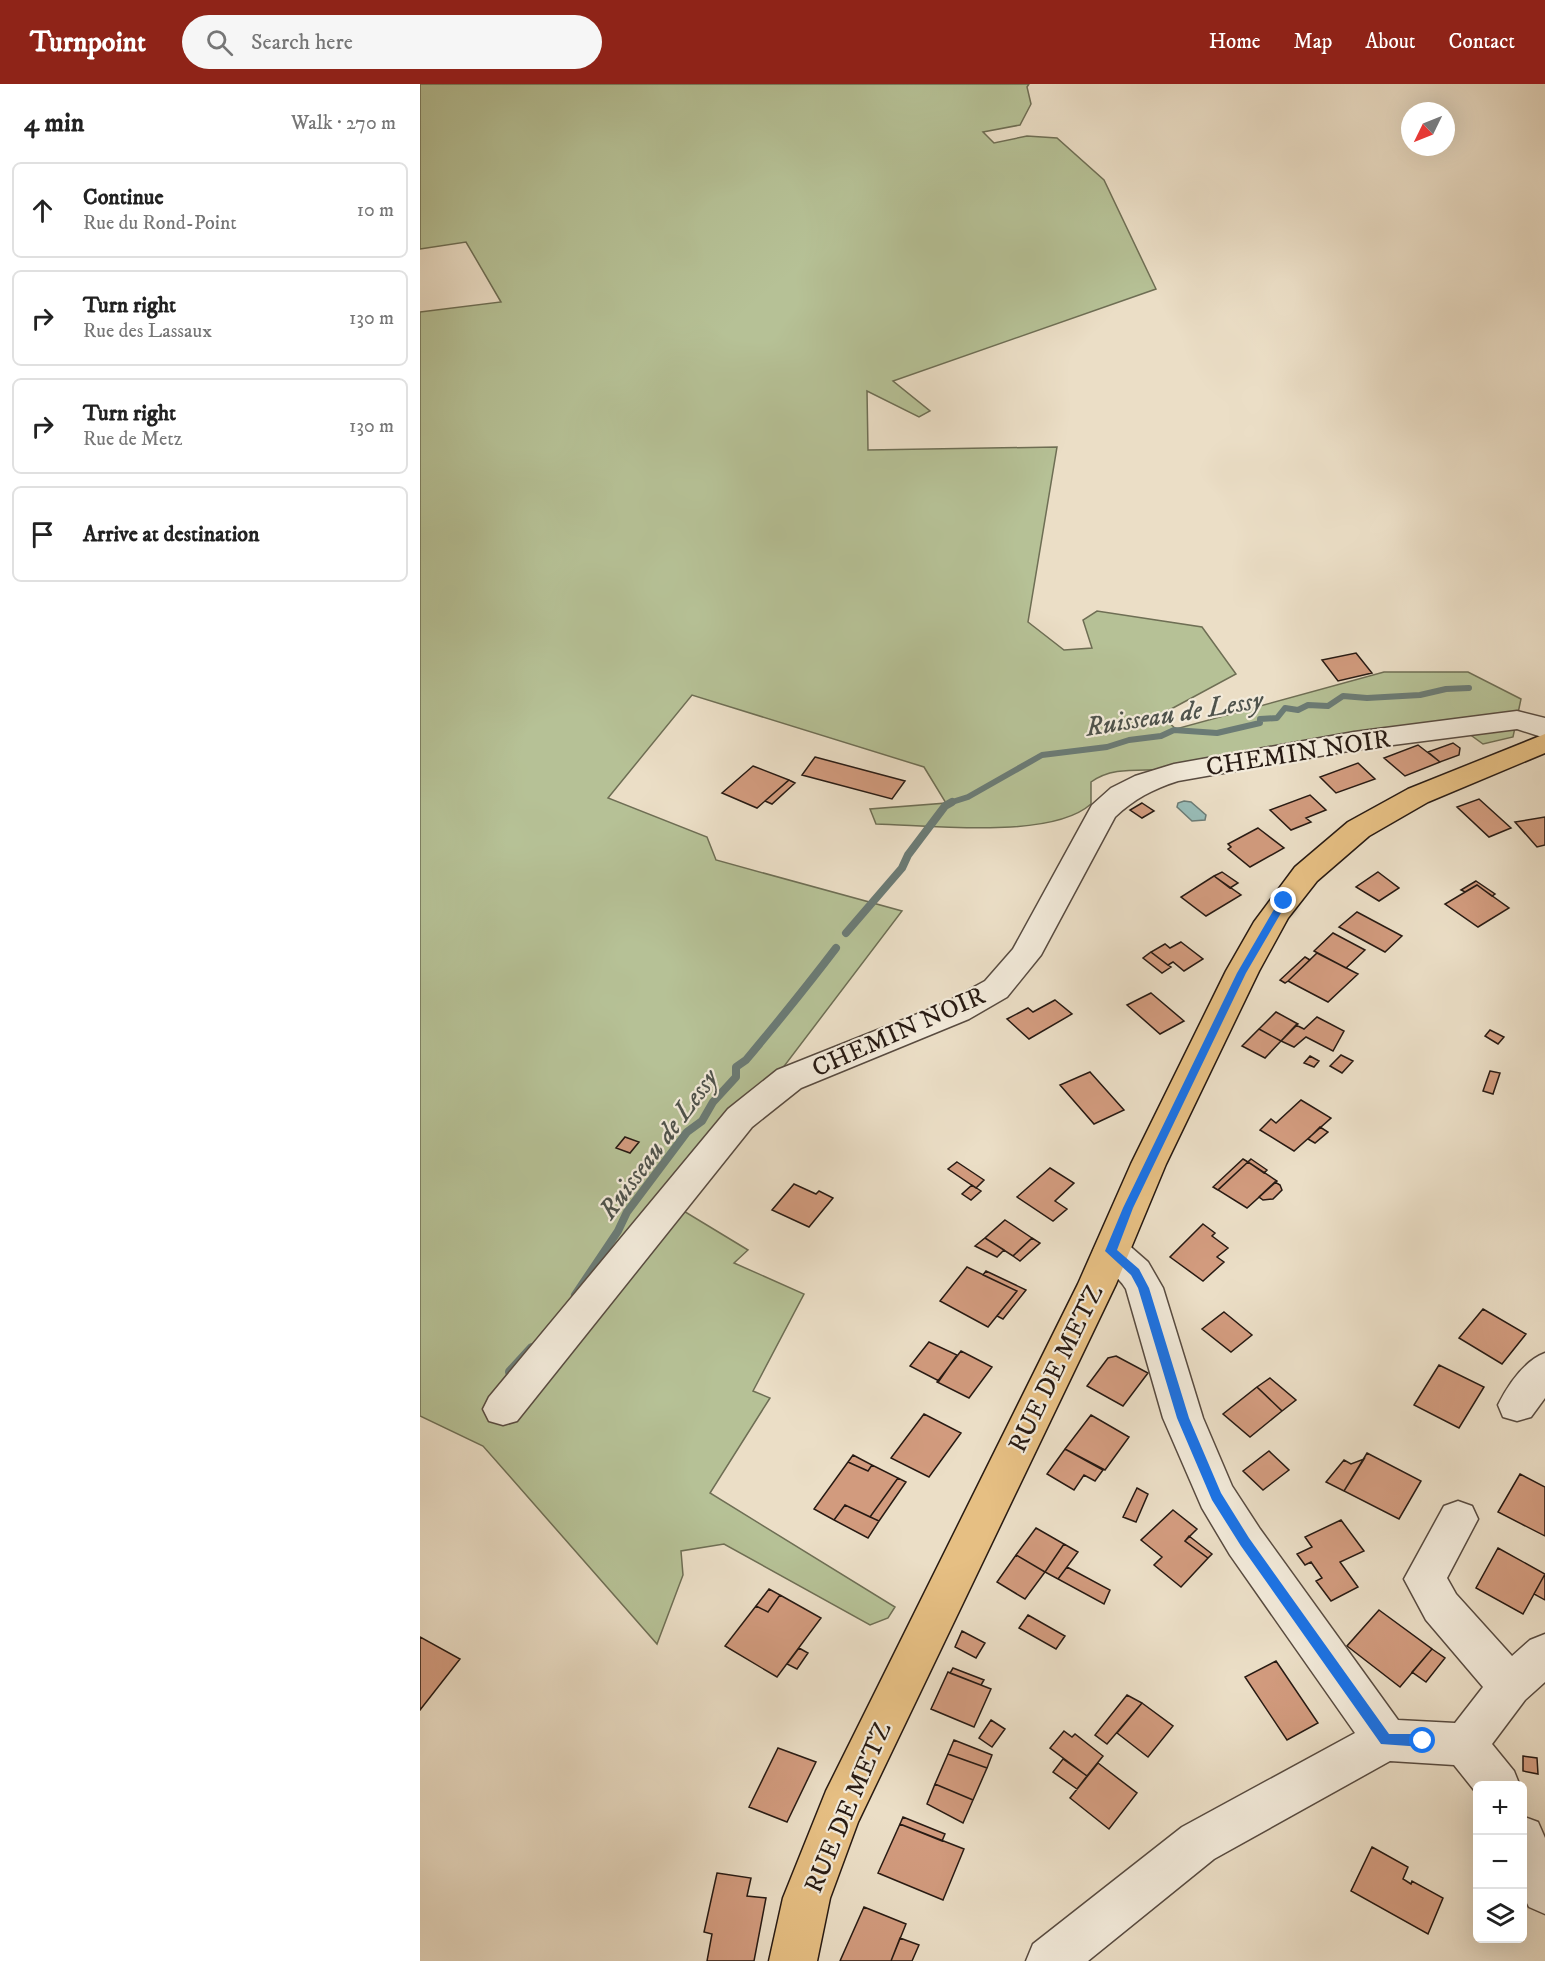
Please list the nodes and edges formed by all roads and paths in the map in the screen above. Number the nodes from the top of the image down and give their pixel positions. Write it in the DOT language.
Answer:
graph roads {
  1 [pos="1545,729"];
  2 [pos="1545,743"];
  3 [pos="1111,1251"];
  4 [pos="1545,1369"];
  5 [pos="1517,1405"];
  6 [pos="503,1408"];
  7 [pos="1458,1519"];
  8 [pos="1545,1654"];
  9 [pos="1510,1686"];
  10 [pos="1386,1740"];
  11 [pos="1465,1745"];
  12 [pos="1495,1781"];
  13 [pos="1527,1850"];
  14 [pos="1545,1891"];
  15 [pos="793,1961"];
  16 [pos="1050,1961"];
  1 -- 6 [label="street, CHEMIN NOIR"];
  2 -- 3 [label="main road, RUE DE METZ"];
  3 -- 10 [label="street"];
  3 -- 15 [label="main road, RUE DE METZ"];
  4 -- 5 [label="street"];
  7 -- 9 [label="street"];
  8 -- 9 [label="street"];
  9 -- 11 [label="street"];
  10 -- 11 [label="street"];
  10 -- 16 [label="street"];
  11 -- 12 [label="street"];
  13 -- 14 [label="street"];
}
